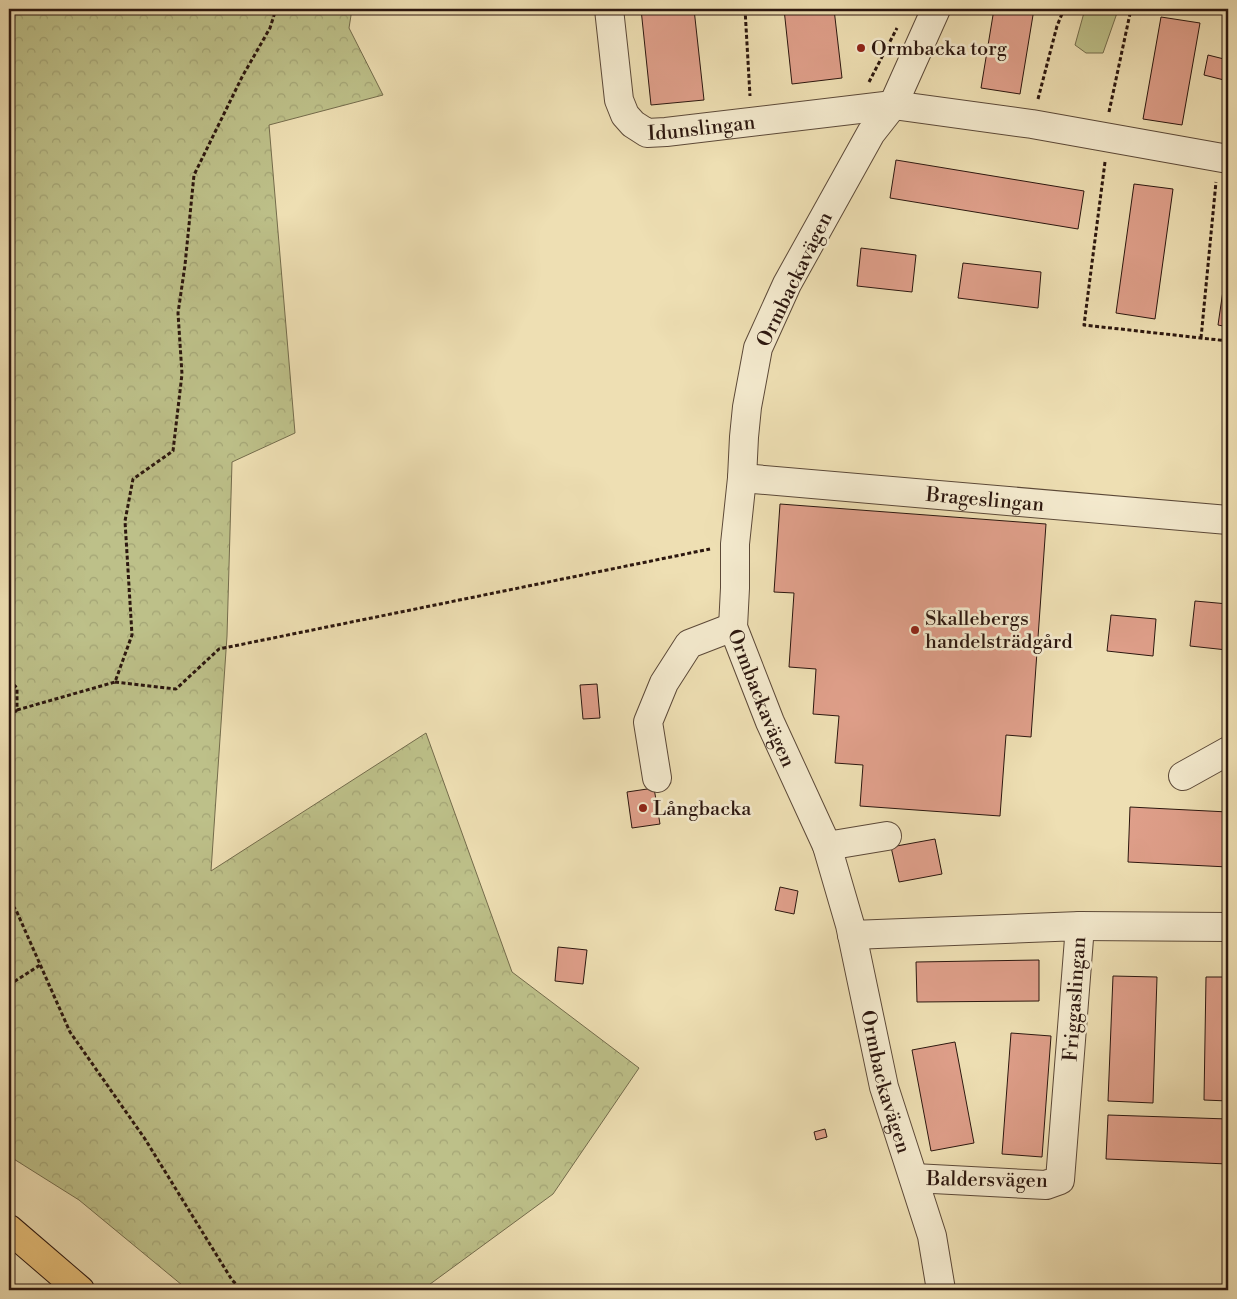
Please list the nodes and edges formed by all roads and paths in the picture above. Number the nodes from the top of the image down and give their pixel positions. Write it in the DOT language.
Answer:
graph roads {
  1 [pos="276,9"];
  2 [pos="609,9"];
  3 [pos="746,9"];
  4 [pos="936,9"];
  5 [pos="1064,9"];
  6 [pos="1131,9"];
  7 [pos="898,24"];
  8 [pos="893,105"];
  9 [pos="852,110"];
  10 [pos="760,121"];
  11 [pos="1032,124"];
  12 [pos="1104,137"];
  13 [pos="1224,158"];
  14 [pos="1200,338"];
  15 [pos="1228,341"];
  16 [pos="742,478"];
  17 [pos="1228,520"];
  18 [pos="735,544"];
  19 [pos="733,627"];
  20 [pos="9,680"];
  21 [pos="114,682"];
  22 [pos="17,710"];
  23 [pos="9,718"];
  24 [pos="1228,751"];
  25 [pos="1183,776"];
  26 [pos="657,778"];
  27 [pos="887,836"];
  28 [pos="827,846"];
  29 [pos="9,901"];
  30 [pos="1080,926"];
  31 [pos="1228,927"];
  32 [pos="852,935"];
  33 [pos="40,965"];
  34 [pos="9,985"];
  35 [pos="914,1178"];
  36 [pos="1060,1180"];
  37 [pos="9,1229"];
  38 [pos="9,1281"];
  39 [pos="20,1290"];
  40 [pos="80,1290"];
  41 [pos="242,1290"];
  42 [pos="941,1290"];
  1 -- 21 [label="path"];
  2 -- 10 [label="street, Idunslingan"];
  3 -- 10 [label="path"];
  4 -- 8 [label="street, Ormbackavägen"];
  5 -- 11 [label="path"];
  6 -- 12 [label="path"];
  7 -- 9 [label="path"];
  8 -- 9 [label="street, Idunslingan"];
  8 -- 11 [label="street"];
  8 -- 16 [label="street, Ormbackavägen"];
  9 -- 10 [label="street, Idunslingan"];
  11 -- 12 [label="street"];
  12 -- 13 [label="street"];
  12 -- 14 [label="path"];
  13 -- 14 [label="path"];
  14 -- 15 [label="path"];
  16 -- 17 [label="street, Brageslingan"];
  16 -- 18 [label="street, Ormbackavägen"];
  18 -- 19 [label="street, Ormbackavägen"];
  18 -- 21 [label="path"];
  19 -- 26 [label="street"];
  19 -- 28 [label="street, Ormbackavägen"];
  20 -- 22 [label="path"];
  21 -- 22 [label="path"];
  22 -- 23 [label="path"];
  24 -- 25 [label="street"];
  27 -- 28 [label="street"];
  28 -- 32 [label="street, Ormbackavägen"];
  29 -- 33 [label="path"];
  30 -- 31 [label="street"];
  30 -- 32 [label="street, Friggaslingan"];
  30 -- 36 [label="street, Friggaslingan"];
  32 -- 35 [label="street, Ormbackavägen"];
  33 -- 34 [label="path"];
  33 -- 41 [label="path"];
  35 -- 36 [label="street, Baldersvägen"];
  35 -- 42 [label="street, Ormbackavägen"];
  37 -- 40 [label="main road"];
  38 -- 39 [label="path"];
}
